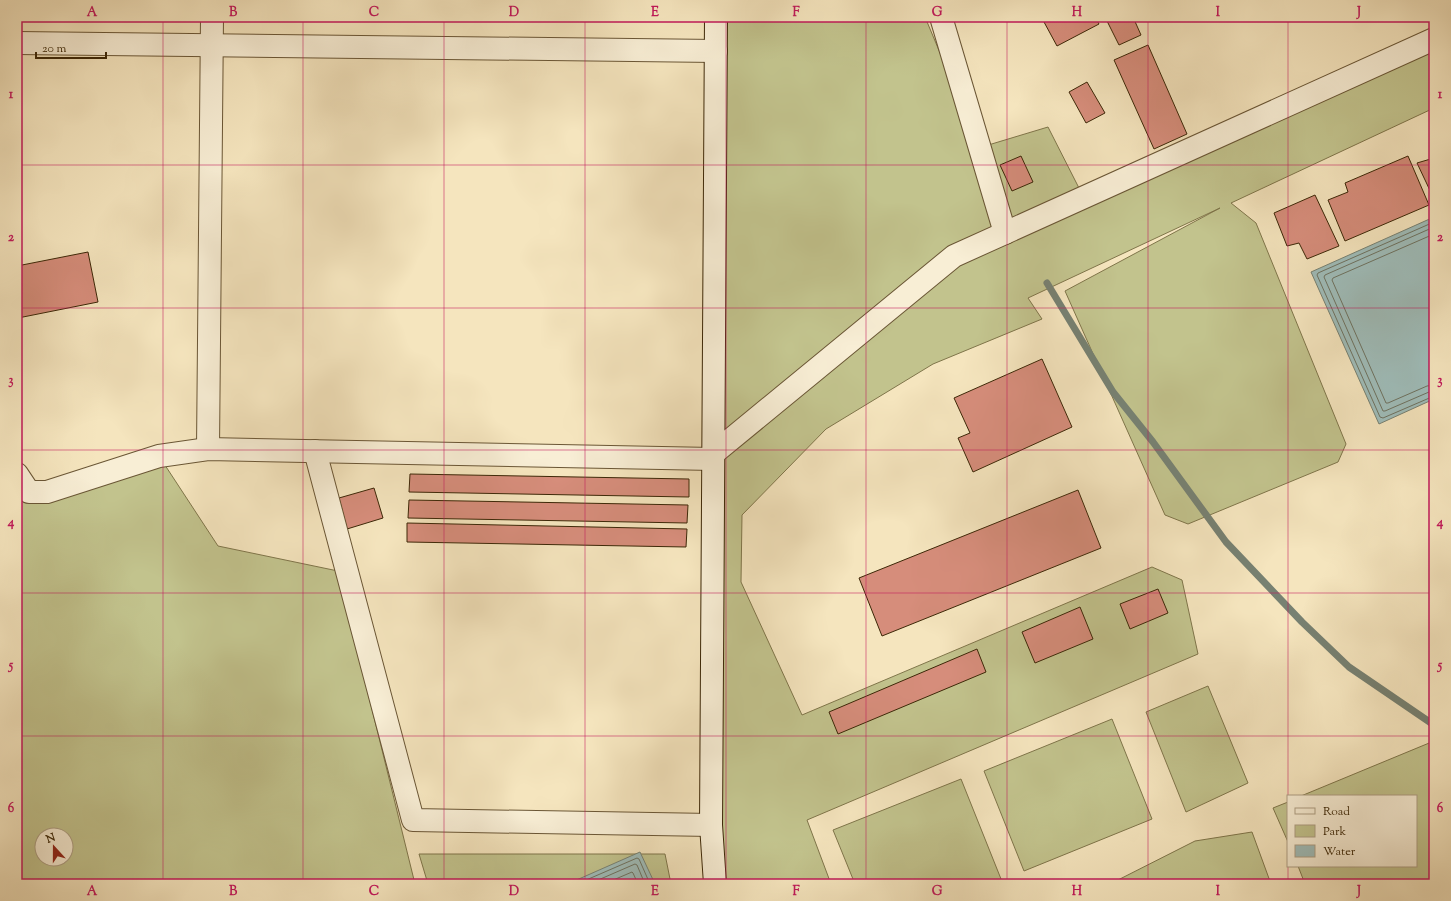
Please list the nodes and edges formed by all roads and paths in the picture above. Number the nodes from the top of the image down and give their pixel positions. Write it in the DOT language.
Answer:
graph roads {
  1 [pos="212,17"];
  2 [pos="716,17"];
  3 [pos="941,17"];
  4 [pos="1434,40"];
  5 [pos="17,43"];
  6 [pos="212,45"];
  7 [pos="716,51"];
  8 [pos="1005,232"];
  9 [pos="208,449"];
  10 [pos="315,451"];
  11 [pos="713,457"];
  12 [pos="17,474"];
  13 [pos="710,825"];
  14 [pos="715,884"];
  1 -- 6 [label="street"];
  2 -- 7 [label="street"];
  3 -- 8 [label="street"];
  4 -- 8 [label="street"];
  5 -- 6 [label="street"];
  6 -- 7 [label="street"];
  6 -- 9 [label="street"];
  7 -- 11 [label="street"];
  8 -- 11 [label="street"];
  9 -- 10 [label="street"];
  9 -- 12 [label="street"];
  10 -- 11 [label="street"];
  10 -- 13 [label="street"];
  11 -- 13 [label="street"];
  13 -- 14 [label="street"];
}
